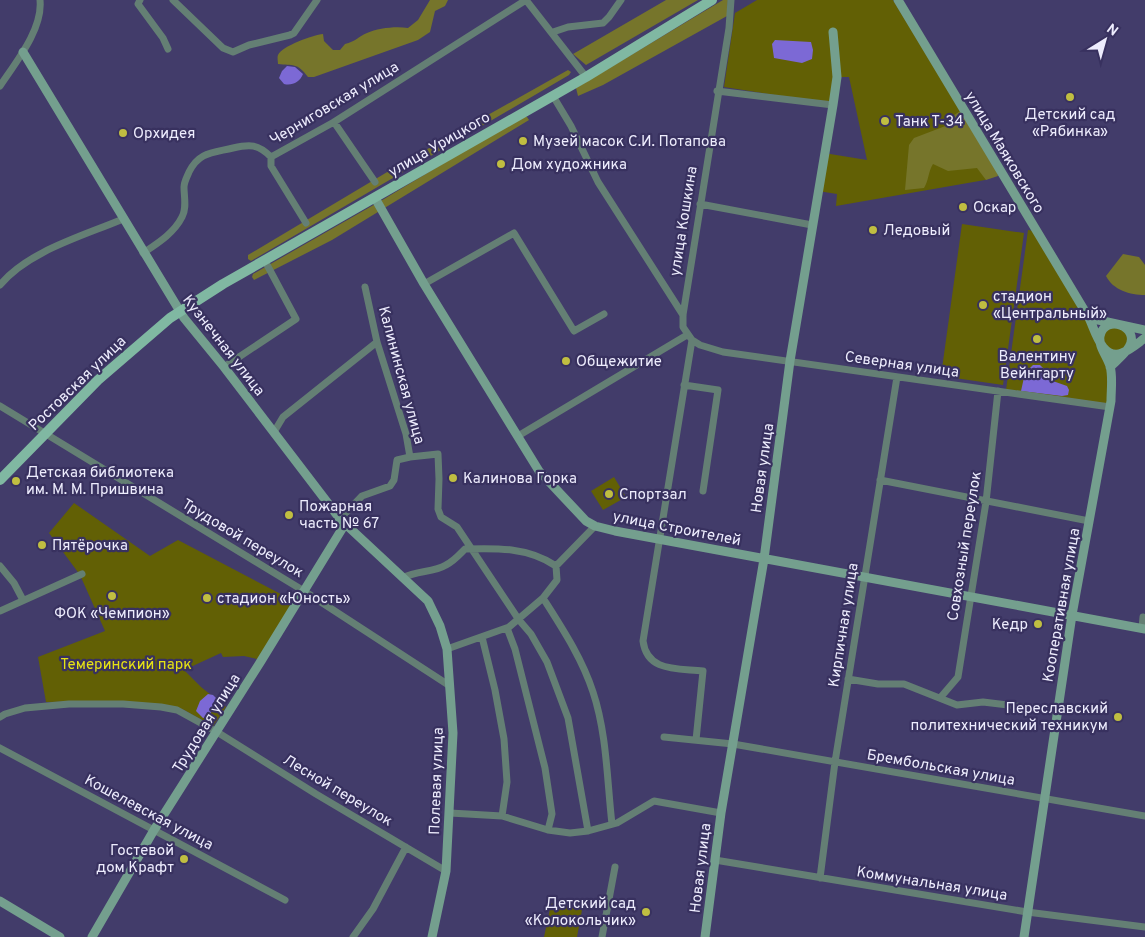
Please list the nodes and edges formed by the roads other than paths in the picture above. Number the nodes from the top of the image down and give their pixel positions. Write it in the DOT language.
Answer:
graph roads {
  1 [pos="40,0"];
  2 [pos="173,0"];
  3 [pos="317,0"];
  4 [pos="526,0"];
  5 [pos="621,0"];
  6 [pos="712,0"];
  7 [pos="732,0"];
  8 [pos="898,0"];
  9 [pos="139,2"];
  10 [pos="553,32"];
  11 [pos="833,32"];
  12 [pos="168,50"];
  13 [pos="23,52"];
  14 [pos="586,76"];
  15 [pos="0,86"];
  16 [pos="718,91"];
  17 [pos="553,96"];
  18 [pos="833,105"];
  19 [pos="334,122"];
  20 [pos="271,157"];
  21 [pos="375,182"];
  22 [pos="375,198"];
  23 [pos="700,204"];
  24 [pos="123,219"];
  25 [pos="306,223"];
  26 [pos="812,224"];
  27 [pos="143,254"];
  28 [pos="265,261"];
  29 [pos="424,284"];
  30 [pos="0,285"];
  31 [pos="365,287"];
  32 [pos="179,311"];
  33 [pos="604,314"];
  34 [pos="683,315"];
  35 [pos="1088,318"];
  36 [pos="1121,324"];
  37 [pos="1145,330"];
  38 [pos="689,338"];
  39 [pos="1145,338"];
  40 [pos="377,342"];
  41 [pos="1100,343"];
  42 [pos="1123,353"];
  43 [pos="790,361"];
  44 [pos="224,367"];
  45 [pos="1110,367"];
  46 [pos="897,377"];
  47 [pos="684,385"];
  48 [pos="998,391"];
  49 [pos="0,406"];
  50 [pos="1110,407"];
  51 [pos="274,432"];
  52 [pos="45,433"];
  53 [pos="518,436"];
  54 [pos="410,457"];
  55 [pos="0,480"];
  56 [pos="880,480"];
  57 [pos="703,491"];
  58 [pos="986,502"];
  59 [pos="342,521"];
  60 [pos="1090,521"];
  61 [pos="595,526"];
  62 [pos="659,540"];
  63 [pos="470,548"];
  64 [pos="764,559"];
  65 [pos="0,566"];
  66 [pos="556,566"];
  67 [pos="82,574"];
  68 [pos="864,577"];
  69 [pos="404,578"];
  70 [pos="304,592"];
  71 [pos="970,596"];
  72 [pos="543,598"];
  73 [pos="23,600"];
  74 [pos="0,611"];
  75 [pos="1072,615"];
  76 [pos="1143,617"];
  77 [pos="519,620"];
  78 [pos="440,626"];
  79 [pos="507,628"];
  80 [pos="1144,629"];
  81 [pos="482,637"];
  82 [pos="448,649"];
  83 [pos="848,679"];
  84 [pos="450,686"];
  85 [pos="940,698"];
  86 [pos="1057,711"];
  87 [pos="0,717"];
  88 [pos="217,732"];
  89 [pos="664,737"];
  90 [pos="696,740"];
  91 [pos="732,744"];
  92 [pos="0,748"];
  93 [pos="835,762"];
  94 [pos="1044,799"];
  95 [pos="450,813"];
  96 [pos="721,813"];
  97 [pos="502,816"];
  98 [pos="1145,816"];
  99 [pos="612,824"];
  100 [pos="154,830"];
  101 [pos="548,830"];
  102 [pos="588,830"];
  103 [pos="406,847"];
  104 [pos="715,860"];
  105 [pos="615,868"];
  106 [pos="446,871"];
  107 [pos="820,878"];
  108 [pos="285,900"];
  109 [pos="0,901"];
  110 [pos="1027,912"];
  111 [pos="1145,927"];
  112 [pos="60,937"];
  113 [pos="92,937"];
  114 [pos="353,937"];
  115 [pos="432,937"];
  116 [pos="602,937"];
  117 [pos="705,937"];
  118 [pos="1024,937"];
  1 -- 13 [label="street"];
  2 -- 3 [label="street"];
  4 -- 10 [label="street"];
  4 -- 19 [label="street, Черниговская улица"];
  5 -- 10 [label="street"];
  6 -- 14 [label="main road, улица Урицкого"];
  7 -- 16 [label="street, улица Кошкина"];
  8 -- 35 [label="street, улица Маяковского"];
  9 -- 12 [label="street"];
  10 -- 14 [label="street"];
  11 -- 18 [label="street, Новая улица"];
  13 -- 15 [label="street"];
  13 -- 24 [label="street, Кузнечная улица"];
  14 -- 17 [label="main road, улица Урицкого"];
  16 -- 18 [label="street"];
  16 -- 23 [label="street, улица Кошкина"];
  17 -- 22 [label="main road, улица Урицкого"];
  17 -- 34 [label="street"];
  18 -- 26 [label="street, Новая улица"];
  19 -- 20 [label="street, Черниговская улица"];
  19 -- 21 [label="street"];
  20 -- 25 [label="street"];
  20 -- 27 [label="street, Черниговская улица"];
  22 -- 28 [label="main road, улица Урицкого"];
  22 -- 29 [label="street, улица Строителей"];
  23 -- 26 [label="street"];
  23 -- 34 [label="street, улица Кошкина"];
  24 -- 27 [label="street, Кузнечная улица"];
  24 -- 30 [label="street"];
  26 -- 43 [label="street, Новая улица"];
  27 -- 32 [label="street, Кузнечная улица"];
  28 -- 32 [label="main road, улица Урицкого"];
  28 -- 44 [label="street"];
  29 -- 33 [label="street"];
  29 -- 53 [label="street, улица Строителей"];
  31 -- 40 [label="street, Калининская улица"];
  32 -- 44 [label="street, Кузнечная улица"];
  32 -- 52 [label="main road, Ростовская улица"];
  34 -- 38 [label="street, улица Кошкина"];
  35 -- 36 [label="street"];
  35 -- 41 [label="street, улица Маяковского"];
  36 -- 37 [label="street"];
  36 -- 41 [label="street"];
  36 -- 42 [label="street"];
  38 -- 43 [label="street, Северная улица"];
  38 -- 47 [label="street, улица Кошкина"];
  38 -- 53 [label="street"];
  39 -- 42 [label="street"];
  40 -- 51 [label="street"];
  40 -- 54 [label="street, Калининская улица"];
  41 -- 42 [label="street"];
  41 -- 45 [label="street, улица Маяковского"];
  42 -- 45 [label="street"];
  43 -- 46 [label="street, Северная улица"];
  43 -- 64 [label="street, Новая улица"];
  44 -- 51 [label="street, Кузнечная улица"];
  45 -- 50 [label="street, Кооперативная улица"];
  46 -- 48 [label="street, Северная улица"];
  46 -- 56 [label="street, Кирпичная улица"];
  47 -- 57 [label="street"];
  47 -- 62 [label="street, улица Кошкина"];
  48 -- 50 [label="street, Северная улица"];
  48 -- 58 [label="street, Совхозный переулок"];
  49 -- 52 [label="street, Трудовой переулок"];
  50 -- 60 [label="street, Кооперативная улица"];
  51 -- 59 [label="street, Кузнечная улица"];
  52 -- 55 [label="main road, Ростовская улица"];
  52 -- 70 [label="street, Трудовой переулок"];
  53 -- 61 [label="street, улица Строителей"];
  54 -- 59 [label="street, Калининская улица"];
  54 -- 63 [label="street, Калининская улица"];
  56 -- 58 [label="street"];
  56 -- 68 [label="street, Кирпичная улица"];
  58 -- 60 [label="street"];
  58 -- 71 [label="street, Совхозный переулок"];
  59 -- 69 [label="street, Кузнечная улица"];
  59 -- 70 [label="street, Трудовая улица"];
  60 -- 75 [label="street, Кооперативная улица"];
  61 -- 62 [label="street, улица Строителей"];
  61 -- 66 [label="street"];
  62 -- 64 [label="street, улица Строителей"];
  62 -- 90 [label="street, улица Кошкина"];
  63 -- 66 [label="street"];
  63 -- 69 [label="street"];
  63 -- 77 [label="street, Калининская улица"];
  64 -- 68 [label="street, улица Строителей"];
  64 -- 91 [label="street, Новая улица"];
  65 -- 73 [label="street"];
  66 -- 72 [label="street"];
  67 -- 73 [label="street"];
  68 -- 71 [label="street, улица Строителей"];
  68 -- 83 [label="street, Кирпичная улица"];
  69 -- 78 [label="street, Кузнечная улица"];
  70 -- 84 [label="street, Трудовой переулок"];
  70 -- 88 [label="street, Трудовая улица"];
  71 -- 75 [label="street, улица Строителей"];
  71 -- 85 [label="street, Совхозный переулок"];
  72 -- 77 [label="street"];
  72 -- 99 [label="street"];
  73 -- 74 [label="street"];
  75 -- 80 [label="street, улица Строителей"];
  75 -- 86 [label="street, Кооперативная улица"];
  76 -- 80 [label="street"];
  77 -- 79 [label="street"];
  77 -- 102 [label="street, Калининская улица"];
  78 -- 82 [label="street, Полевая улица"];
  79 -- 81 [label="street"];
  79 -- 101 [label="street"];
  81 -- 82 [label="street"];
  81 -- 97 [label="street"];
  82 -- 84 [label="street, Полевая улица"];
  83 -- 85 [label="street"];
  83 -- 93 [label="street, Кирпичная улица"];
  84 -- 95 [label="street, Полевая улица"];
  85 -- 86 [label="street"];
  86 -- 94 [label="street, Кооперативная улица"];
  87 -- 88 [label="street, Лесной переулок"];
  88 -- 100 [label="street, Трудовая улица"];
  88 -- 103 [label="street, Лесной переулок"];
  89 -- 90 [label="street, Брембольская улица"];
  90 -- 91 [label="street, Брембольская улица"];
  91 -- 93 [label="street, Брембольская улица"];
  91 -- 96 [label="street, Новая улица"];
  92 -- 100 [label="street, Кошелевская улица"];
  93 -- 94 [label="street, Брембольская улица"];
  93 -- 107 [label="street, Кирпичная улица"];
  94 -- 98 [label="street, Брембольская улица"];
  94 -- 110 [label="street, Кооперативная улица"];
  95 -- 97 [label="street"];
  95 -- 106 [label="street, Полевая улица"];
  96 -- 99 [label="street"];
  96 -- 104 [label="street, Новая улица"];
  97 -- 101 [label="street"];
  99 -- 102 [label="street"];
  100 -- 108 [label="street, Кошелевская улица"];
  100 -- 113 [label="street, Трудовая улица"];
  101 -- 102 [label="street"];
  103 -- 106 [label="street, Лесной переулок"];
  103 -- 114 [label="street"];
  104 -- 107 [label="street, Коммунальная улица"];
  104 -- 117 [label="street, Новая улица"];
  105 -- 116 [label="street"];
  106 -- 115 [label="street, Полевая улица"];
  107 -- 110 [label="street, Коммунальная улица"];
  109 -- 112 [label="street"];
  110 -- 111 [label="street, Коммунальная улица"];
  110 -- 118 [label="street, Кооперативная улица"];
}
